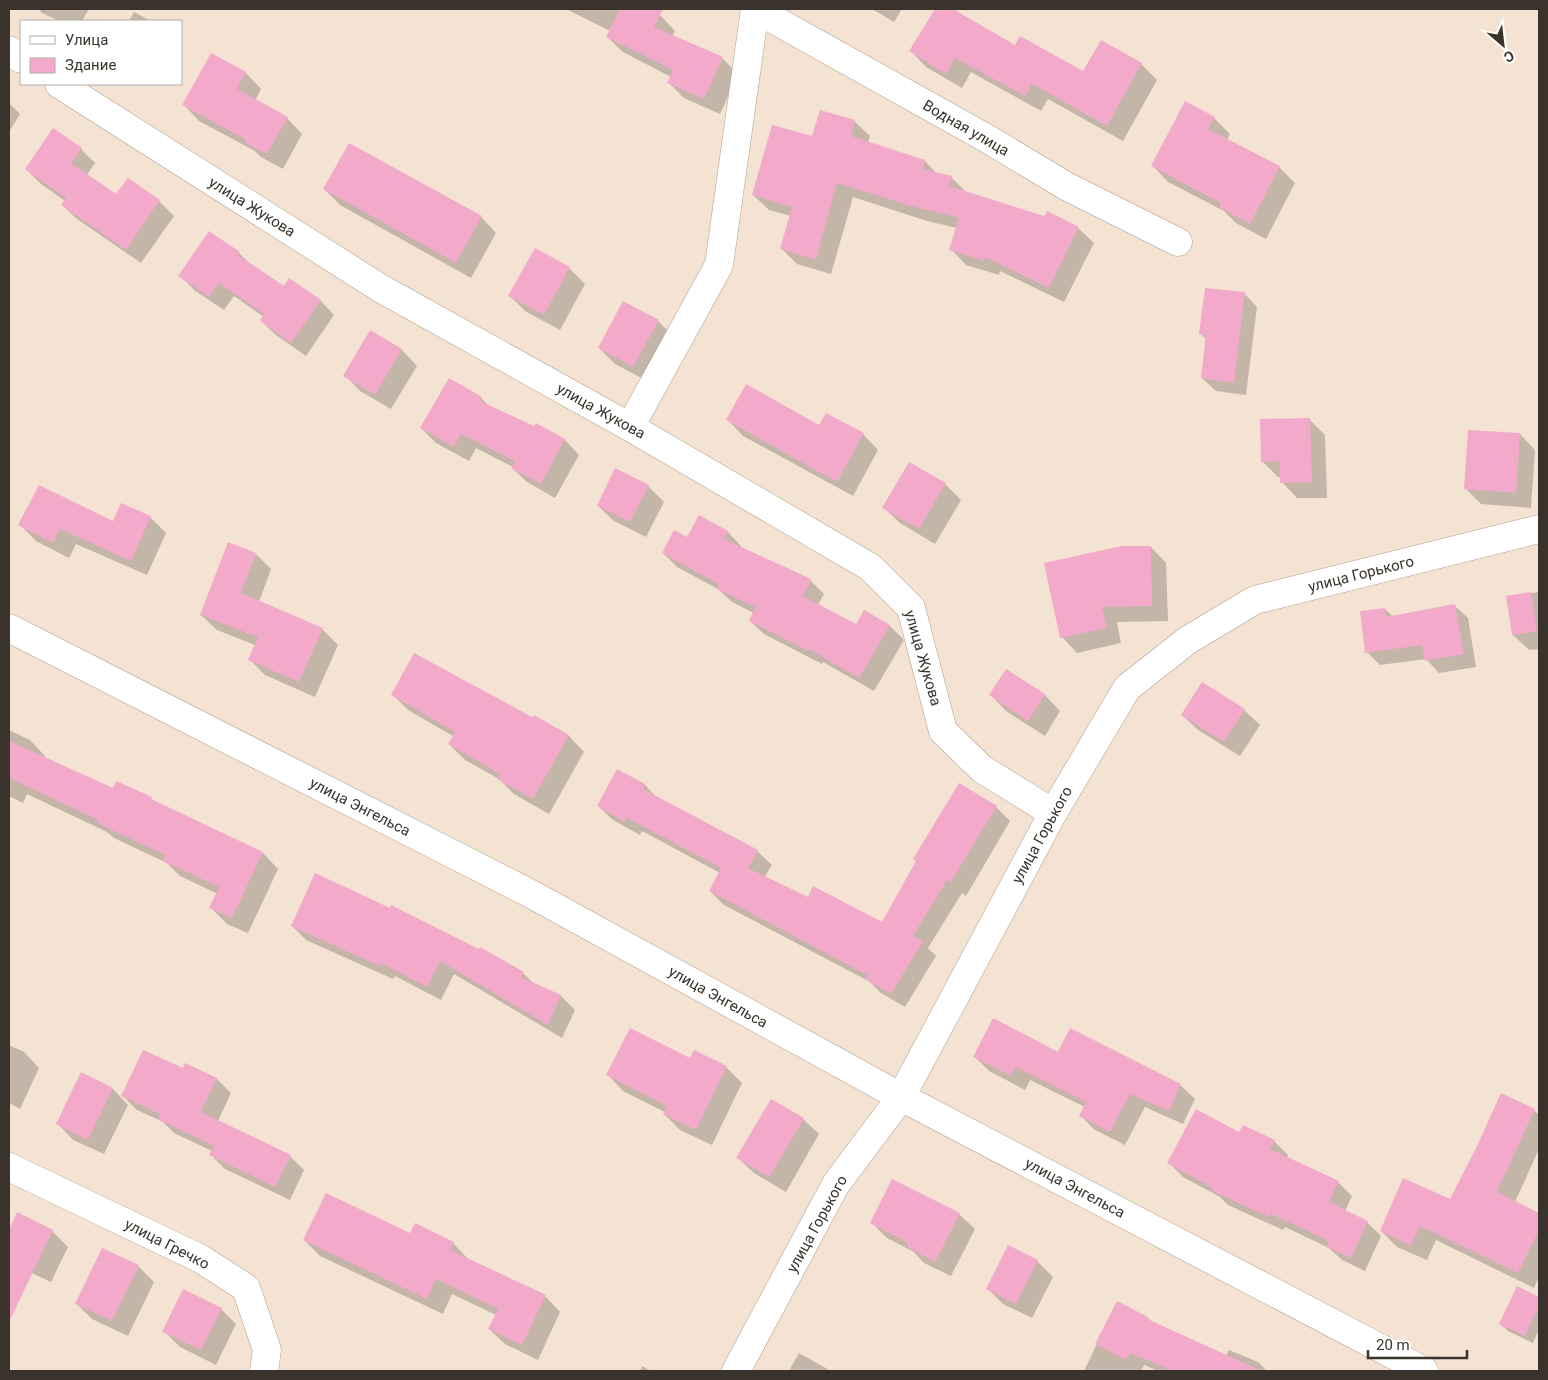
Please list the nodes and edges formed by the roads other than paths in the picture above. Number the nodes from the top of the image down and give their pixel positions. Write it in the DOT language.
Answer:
graph roads {
  1 [pos="755,9"];
  2 [pos="9,50"];
  3 [pos="20,58"];
  4 [pos="61,85"];
  5 [pos="1178,242"];
  6 [pos="630,427"];
  7 [pos="1539,529"];
  8 [pos="9,628"];
  9 [pos="1052,813"];
  10 [pos="901,1097"];
  11 [pos="9,1167"];
  12 [pos="264,1371"];
  13 [pos="736,1371"];
  14 [pos="1424,1371"];
  1 -- 5 [label="street, Водная улица"];
  1 -- 6 [label="street"];
  2 -- 3 [label="street"];
  4 -- 6 [label="street, улица Жукова"];
  6 -- 9 [label="street, улица Жукова"];
  7 -- 9 [label="street, улица Горького"];
  8 -- 10 [label="street, улица Энгельса"];
  9 -- 10 [label="street, улица Горького"];
  10 -- 13 [label="street, улица Горького"];
  10 -- 14 [label="street, улица Энгельса"];
  11 -- 12 [label="street, улица Гречко"];
}
